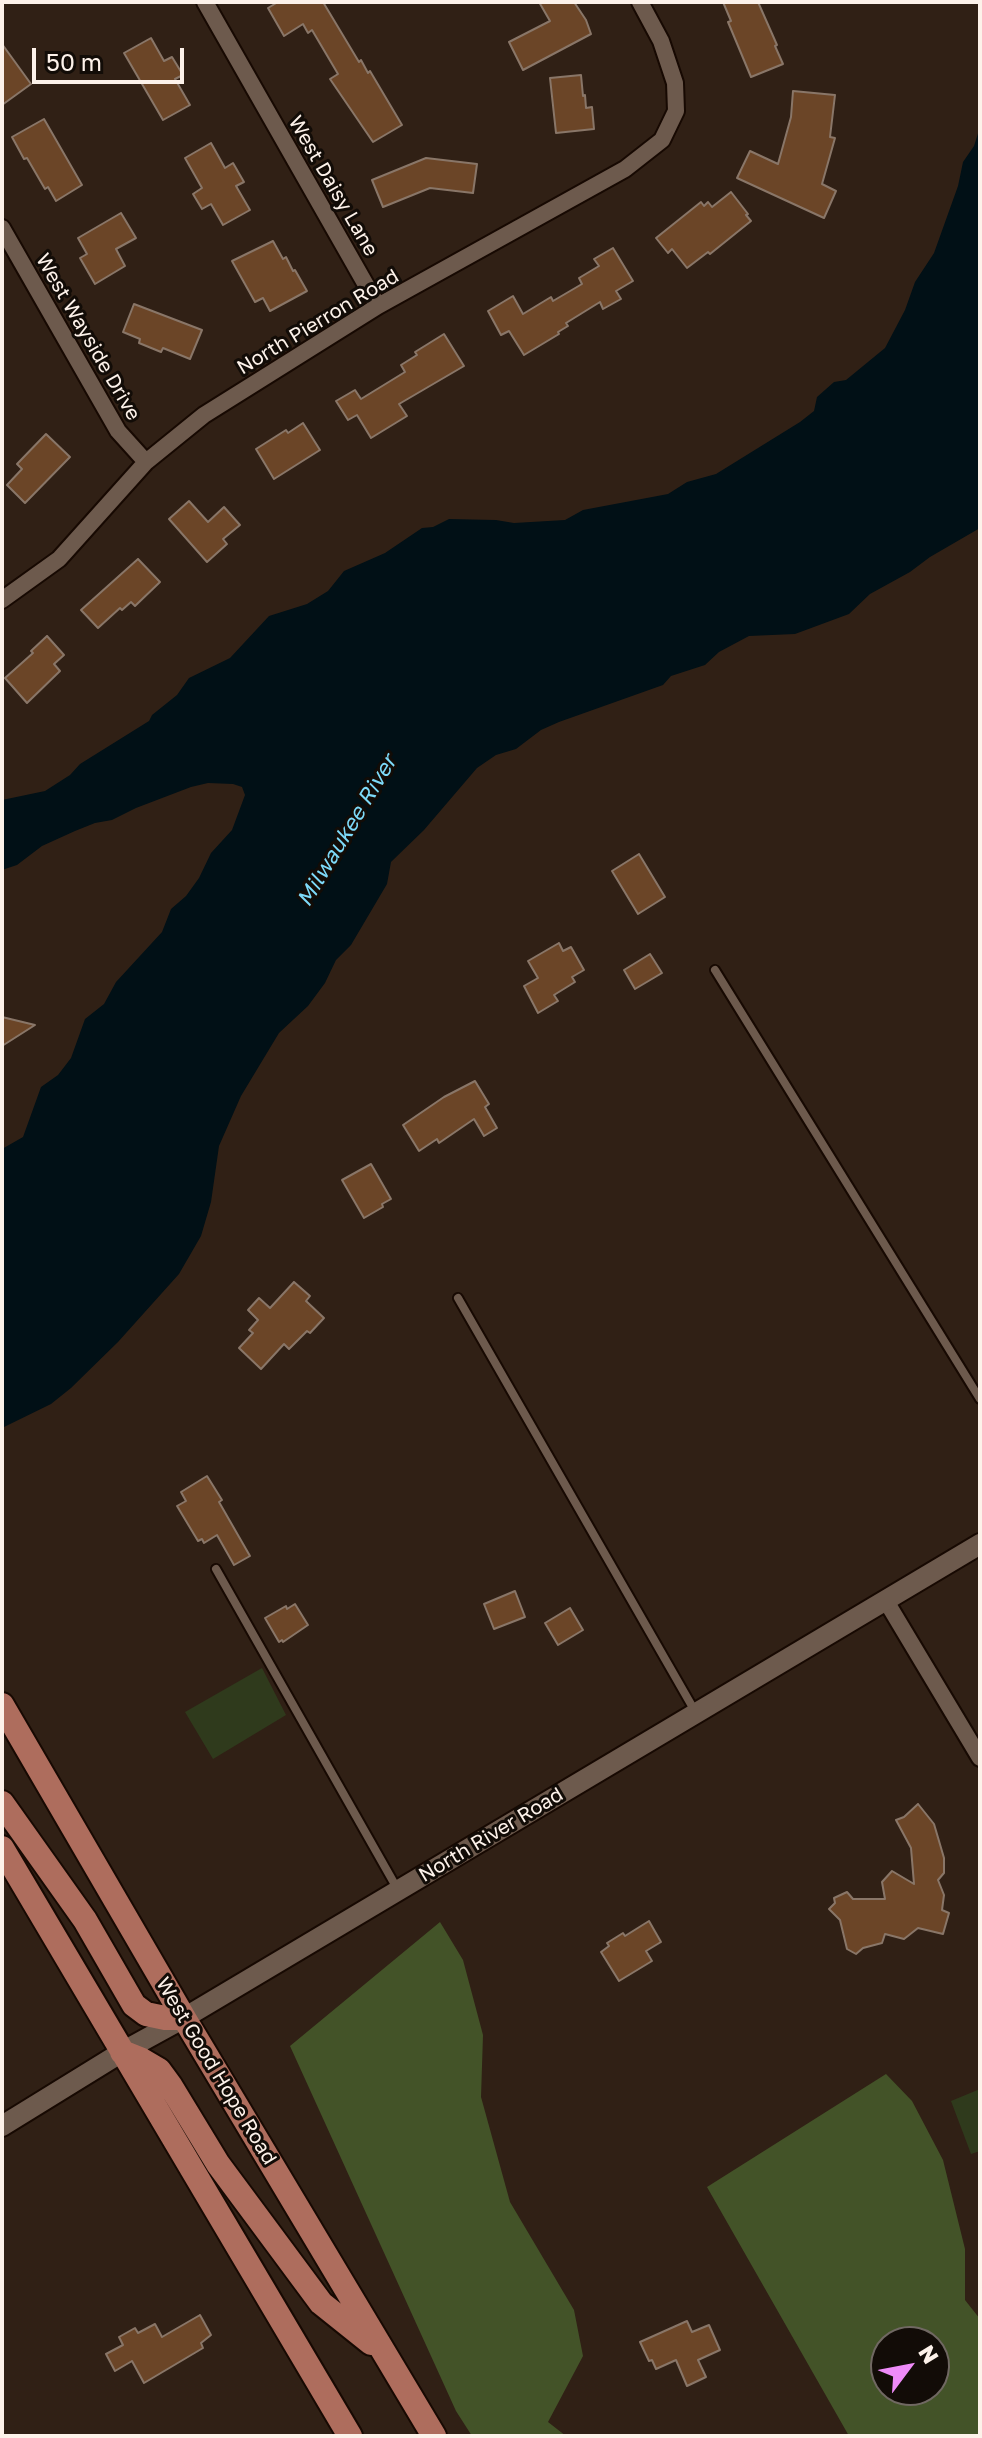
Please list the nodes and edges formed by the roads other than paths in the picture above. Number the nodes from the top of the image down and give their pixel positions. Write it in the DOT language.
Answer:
graph roads {
  1 [pos="205,2"];
  2 [pos="640,2"];
  3 [pos="4,236"];
  4 [pos="378,306"];
  5 [pos="146,462"];
  6 [pos="2,600"];
  7 [pos="715,970"];
  8 [pos="458,1298"];
  9 [pos="980,1399"];
  10 [pos="980,1544"];
  11 [pos="216,1569"];
  12 [pos="886,1601"];
  13 [pos="2,1705"];
  14 [pos="696,1713"];
  15 [pos="980,1758"];
  16 [pos="2,1803"];
  17 [pos="2,1848"];
  18 [pos="398,1891"];
  19 [pos="184,2018"];
  20 [pos="122,2052"];
  21 [pos="2,2126"];
  22 [pos="385,2354"];
  23 [pos="350,2436"];
  24 [pos="434,2436"];
  1 -- 4 [label="street, West Daisy Lane"];
  2 -- 4 [label="street, North Pierron Road"];
  3 -- 5 [label="street, West Wayside Drive"];
  4 -- 5 [label="street, North Pierron Road"];
  5 -- 6 [label="street, North Pierron Road"];
  7 -- 9 [label="lane"];
  8 -- 14 [label="lane"];
  10 -- 12 [label="street, North River Road"];
  11 -- 18 [label="lane"];
  12 -- 14 [label="street, North River Road"];
  12 -- 15 [label="street"];
  13 -- 19 [label="main road, West Good Hope Road"];
  14 -- 18 [label="street, North River Road"];
  16 -- 19 [label="main road"];
  17 -- 20 [label="main road"];
  18 -- 19 [label="street, North River Road"];
  19 -- 20 [label="street, North River Road"];
  19 -- 22 [label="main road, West Good Hope Road"];
  20 -- 21 [label="street, North River Road"];
  20 -- 22 [label="main road"];
  20 -- 23 [label="main road"];
  22 -- 24 [label="main road, West Good Hope Road"];
}
